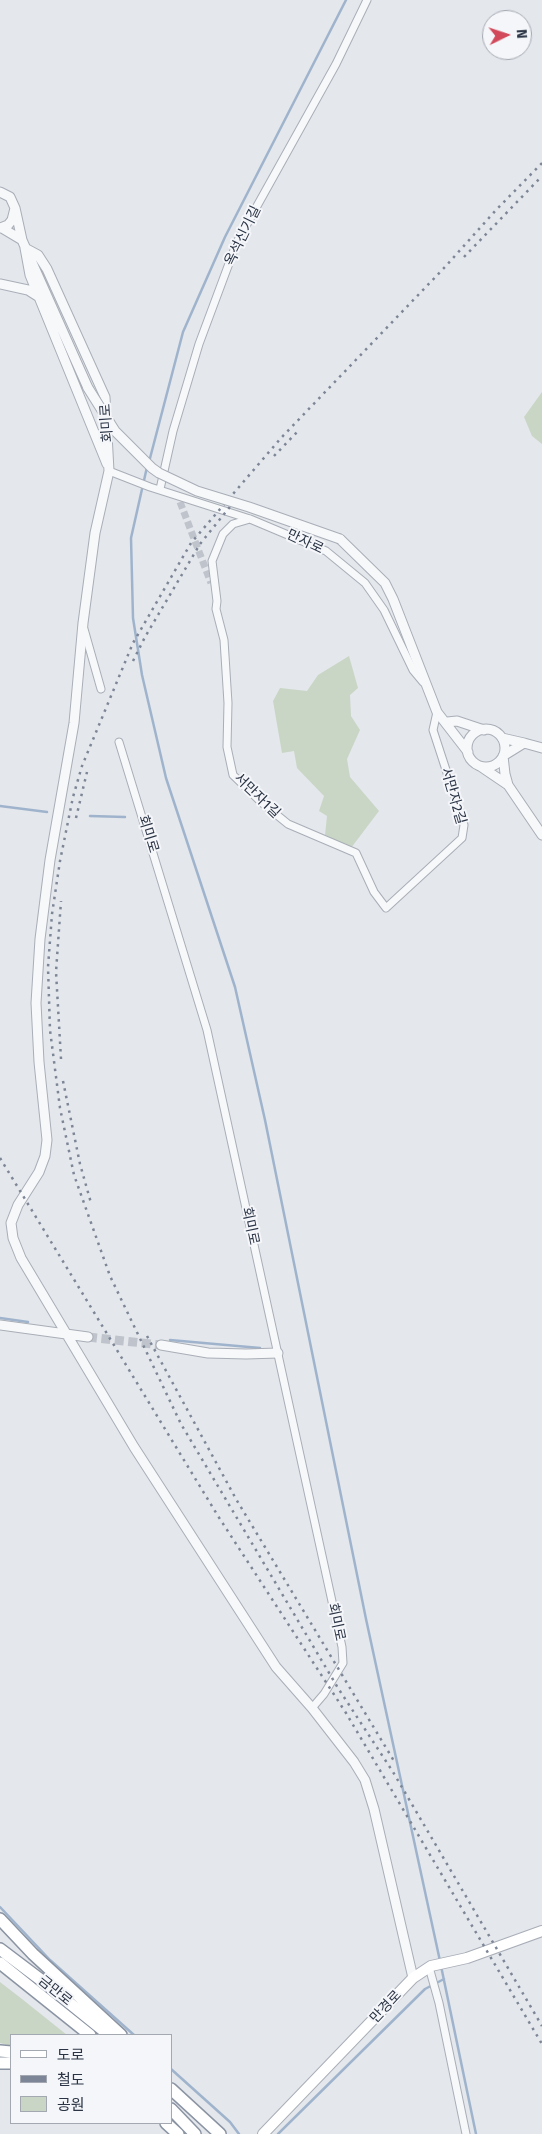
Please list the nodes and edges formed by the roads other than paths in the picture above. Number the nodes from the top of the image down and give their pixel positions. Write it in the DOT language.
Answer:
graph roads {
  1 [pos="367,0"];
  2 [pos="0,185"];
  3 [pos="0,192"];
  4 [pos="10,197"];
  5 [pos="15,208"];
  6 [pos="1,228"];
  7 [pos="23,244"];
  8 [pos="0,284"];
  9 [pos="39,297"];
  10 [pos="109,471"];
  11 [pos="160,489"];
  12 [pos="174,494"];
  13 [pos="180,502"];
  14 [pos="250,518"];
  15 [pos="211,583"];
  16 [pos="217,601"];
  17 [pos="83,623"];
  18 [pos="426,686"];
  19 [pos="101,689"];
  20 [pos="437,712"];
  21 [pos="447,722"];
  22 [pos="484,730"];
  23 [pos="502,738"];
  24 [pos="119,742"];
  25 [pos="524,743"];
  26 [pos="542,748"];
  27 [pos="468,752"];
  28 [pos="503,756"];
  29 [pos="480,766"];
  30 [pos="508,785"];
  31 [pos="542,835"];
  32 [pos="386,908"];
  33 [pos="0,1325"];
  34 [pos="66,1334"];
  35 [pos="88,1337"];
  36 [pos="161,1345"];
  37 [pos="278,1353"];
  38 [pos="312,1708"];
  39 [pos="0,1919"];
  40 [pos="542,1931"];
  41 [pos="0,1949"];
  42 [pos="0,1963"];
  43 [pos="430,1967"];
  44 [pos="413,1978"];
  45 [pos="89,2034"];
  46 [pos="108,2034"];
  47 [pos="120,2034"];
  48 [pos="172,2090"];
  49 [pos="172,2109"];
  50 [pos="195,2134"];
  51 [pos="220,2134"];
  52 [pos="263,2134"];
  53 [pos="466,2134"];
  1 -- 11 [label="street, 옥석신기길"];
  2 -- 4 [label="street"];
  3 -- 4 [label="street"];
  4 -- 5 [label="street"];
  5 -- 6 [label="street"];
  5 -- 7 [label="street"];
  6 -- 7 [label="street"];
  7 -- 9 [label="street, 회미로"];
  7 -- 10 [label="street, 회미로"];
  7 -- 18 [label="street, 만자로, bridge"];
  8 -- 9 [label="street"];
  9 -- 10 [label="street, 회미로"];
  10 -- 11 [label="street, 만자로"];
  10 -- 17 [label="street"];
  11 -- 12 [label="street, 만자로"];
  12 -- 13 [label="street"];
  12 -- 14 [label="street, 만자로"];
  14 -- 16 [label="street, 서만자1길"];
  14 -- 18 [label="street, 만자로"];
  15 -- 16 [label="street, 서만자1길"];
  16 -- 32 [label="street, 서만자1길"];
  17 -- 19 [label="street"];
  17 -- 34 [label="street"];
  18 -- 20 [label="street, 만자로"];
  20 -- 21 [label="street, 만자로"];
  20 -- 32 [label="street, 서만자2길"];
  21 -- 22 [label="street"];
  21 -- 27 [label="street, 만자로"];
  22 -- 23 [label="street"];
  22 -- 27 [label="street"];
  23 -- 25 [label="street"];
  23 -- 28 [label="street"];
  24 -- 37 [label="street, 회미로"];
  25 -- 26 [label="street"];
  25 -- 28 [label="street"];
  27 -- 29 [label="street"];
  28 -- 29 [label="street"];
  28 -- 30 [label="street"];
  29 -- 30 [label="street"];
  30 -- 31 [label="street"];
  33 -- 34 [label="street"];
  34 -- 35 [label="street"];
  34 -- 38 [label="street"];
  36 -- 37 [label="street"];
  37 -- 38 [label="street, 회미로"];
  38 -- 44 [label="street"];
  39 -- 47 [label="highway"];
  40 -- 43 [label="main road, 만경로"];
  41 -- 46 [label="highway, 금만로"];
  42 -- 45 [label="highway, 금만로"];
  43 -- 44 [label="main road, 만경로"];
  43 -- 53 [label="street"];
  44 -- 52 [label="main road, 만경로"];
  48 -- 51 [label="highway"];
  49 -- 50 [label="highway"];
}
